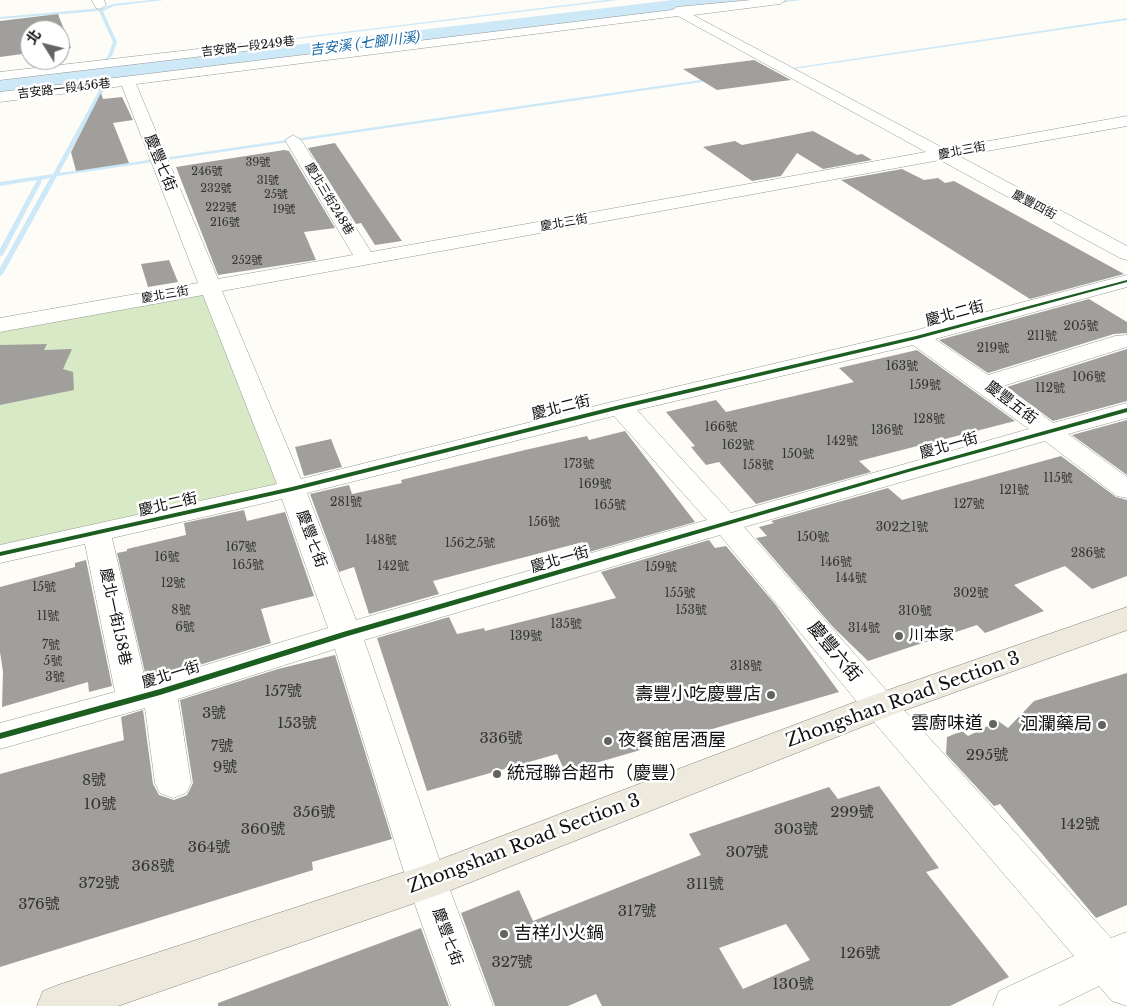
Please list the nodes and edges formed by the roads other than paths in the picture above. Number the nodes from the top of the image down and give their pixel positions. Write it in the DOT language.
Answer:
graph roads {
  1 [pos="780,0"];
  2 [pos="663,4"];
  3 [pos="679,12"];
  4 [pos="258,46"];
  5 [pos="0,76"];
  6 [pos="127,81"];
  7 [pos="0,97"];
  8 [pos="1127,121"];
  9 [pos="292,140"];
  10 [pos="941,155"];
  11 [pos="1127,254"];
  12 [pos="365,259"];
  13 [pos="1127,281"];
  14 [pos="210,286"];
  15 [pos="0,325"];
  16 [pos="917,337"];
  17 [pos="1123,341"];
  18 [pos="985,384"];
  19 [pos="620,407"];
  20 [pos="1127,410"];
  21 [pos="1049,431"];
  22 [pos="292,489"];
  23 [pos="1127,490"];
  24 [pos="727,524"];
  25 [pos="96,534"];
  26 [pos="0,554"];
  27 [pos="1127,618"];
  28 [pos="346,634"];
  29 [pos="146,696"];
  30 [pos="880,706"];
  31 [pos="0,736"];
  32 [pos="173,783"];
  33 [pos="427,882"];
  34 [pos="1120,967"];
  35 [pos="58,1006"];
  36 [pos="472,1006"];
  37 [pos="1014,1006"];
  1 -- 3 [label="street, 吉安路一段456巷"];
  2 -- 3 [label="street, 慶豐四街"];
  3 -- 6 [label="street, 吉安路一段456巷"];
  3 -- 10 [label="street, 慶豐四街"];
  4 -- 5 [label="street, 吉安路一段249巷"];
  6 -- 7 [label="street, 吉安路一段456巷"];
  6 -- 14 [label="street, 慶豐七街"];
  8 -- 10 [label="street, 慶北三街"];
  9 -- 12 [label="street, 慶北三街248巷"];
  10 -- 11 [label="street, 慶豐四街"];
  10 -- 12 [label="street, 慶北三街"];
  12 -- 14 [label="street, 慶北三街"];
  13 -- 16 [label="street, 慶北二街"];
  14 -- 15 [label="street, 慶北三街"];
  14 -- 22 [label="street, 慶豐七街"];
  16 -- 18 [label="street, 慶豐五街"];
  16 -- 19 [label="street, 慶北二街"];
  17 -- 18 [label="street"];
  18 -- 21 [label="street, 慶豐五街"];
  19 -- 22 [label="street, 慶北二街"];
  19 -- 24 [label="street, 慶豐六街"];
  20 -- 21 [label="street, 慶北一街"];
  21 -- 23 [label="street, 慶豐五街"];
  21 -- 24 [label="street, 慶北一街"];
  22 -- 25 [label="street, 慶北二街"];
  22 -- 28 [label="street, 慶豐七街"];
  24 -- 28 [label="street, 慶北一街"];
  24 -- 30 [label="street, 慶豐六街"];
  25 -- 26 [label="street, 慶北二街"];
  25 -- 29 [label="street, 慶北一街158巷"];
  27 -- 30 [label="main road, Zhongshan Road Section 3"];
  28 -- 29 [label="street, 慶北一街"];
  28 -- 33 [label="street, 慶豐七街"];
  29 -- 31 [label="street, 慶北一街"];
  29 -- 32 [label="street, 慶北一街158巷"];
  30 -- 33 [label="main road, Zhongshan Road Section 3"];
  30 -- 34 [label="street, 慶豐六街"];
  33 -- 35 [label="main road, Zhongshan Road Section 3"];
  33 -- 36 [label="street, 慶豐七街"];
  34 -- 37 [label="street"];
}
